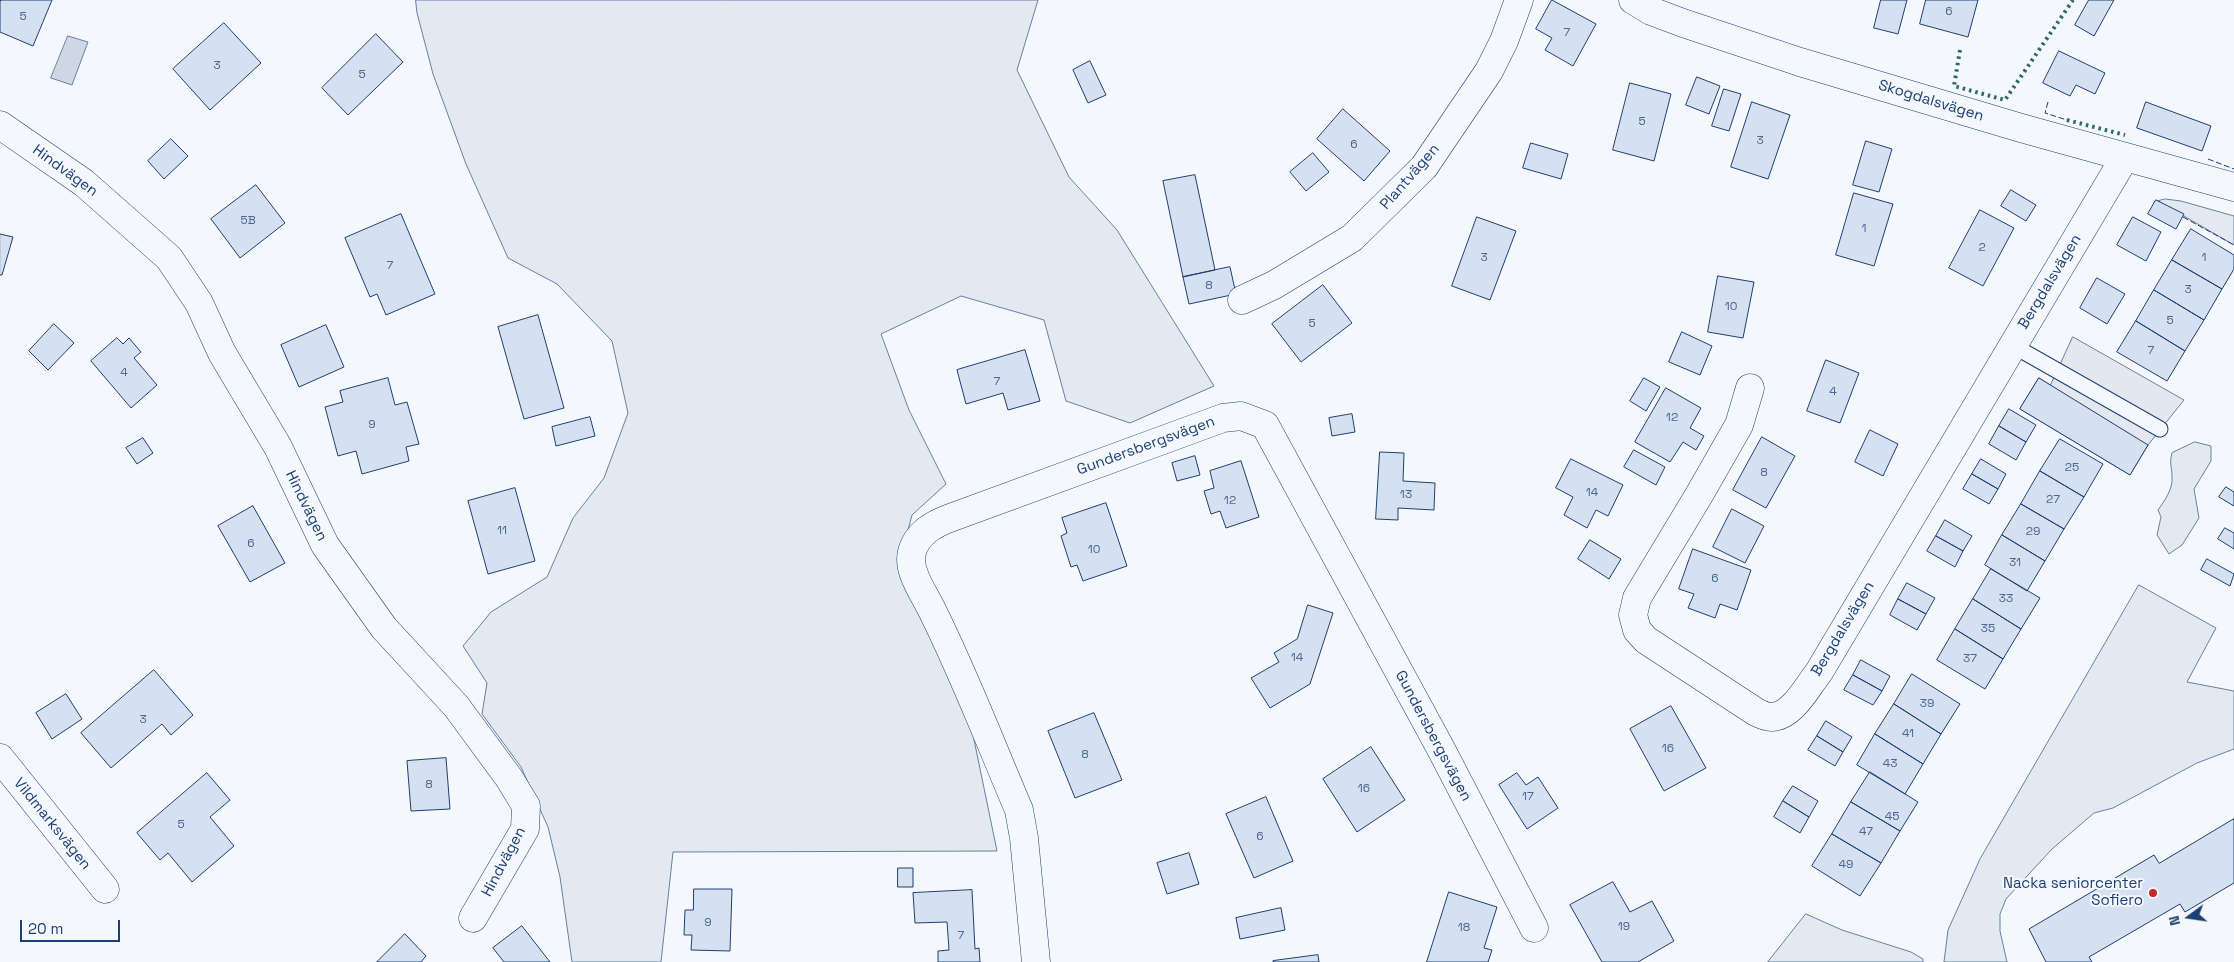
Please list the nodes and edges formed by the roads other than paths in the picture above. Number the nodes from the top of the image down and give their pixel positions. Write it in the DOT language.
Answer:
graph roads {
  1 [pos="1519,0"];
  2 [pos="1633,0"];
  3 [pos="0,124"];
  4 [pos="2125,157"];
  5 [pos="2234,187"];
  6 [pos="1242,300"];
  7 [pos="2012,345"];
  8 [pos="1750,388"];
  9 [pos="2160,428"];
  10 [pos="0,758"];
  11 [pos="105,889"];
  12 [pos="473,918"];
  13 [pos="1534,928"];
  14 [pos="1036,962"];
  1 -- 6 [label="street, Plantvägen"];
  2 -- 4 [label="street, Skogdalsvägen"];
  3 -- 12 [label="street, Hindvägen"];
  4 -- 5 [label="street, Skogdalsvägen"];
  4 -- 7 [label="street, Bergdalsvägen"];
  7 -- 8 [label="street, Bergdalsvägen"];
  7 -- 9 [label="lane"];
  10 -- 11 [label="street, Vildmarksvägen"];
  13 -- 14 [label="street, Gundersbergsvägen"];
}
